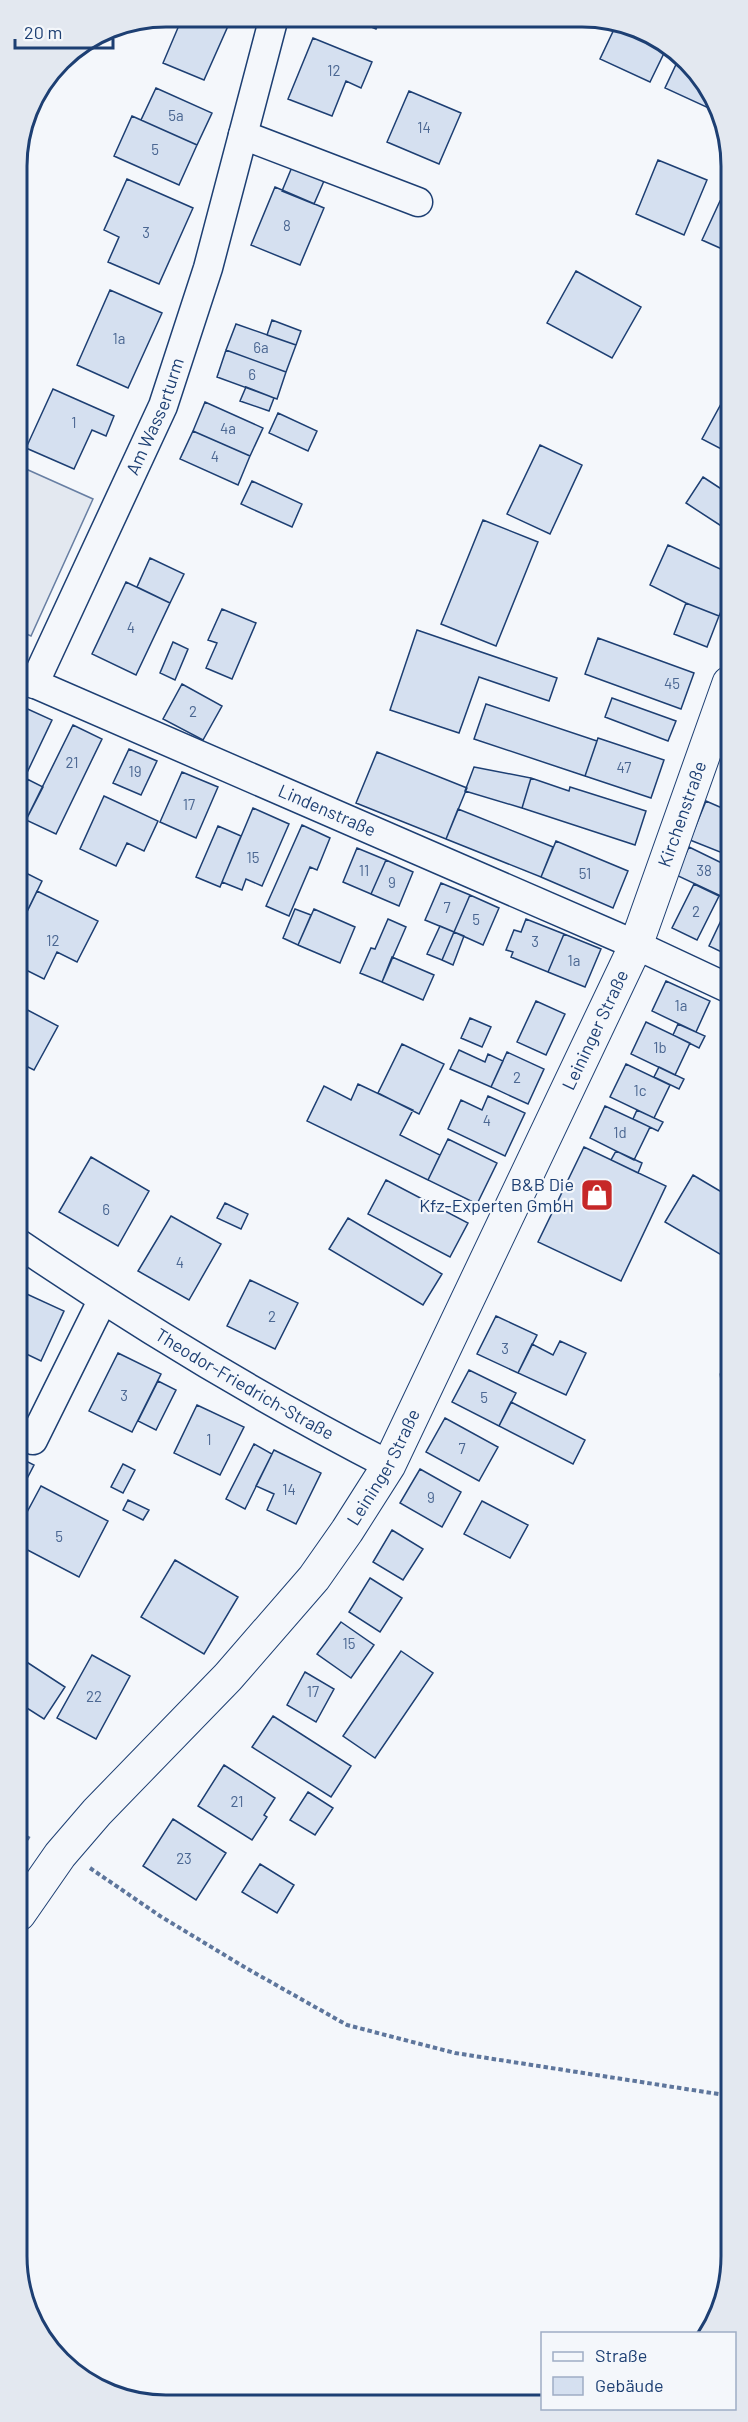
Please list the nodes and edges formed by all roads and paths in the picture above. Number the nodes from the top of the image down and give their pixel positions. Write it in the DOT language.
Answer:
graph roads {
  1 [pos="271,27"];
  2 [pos="243,135"];
  3 [pos="418,202"];
  4 [pos="27,678"];
  5 [pos="27,680"];
  6 [pos="721,706"];
  7 [pos="636,945"];
  8 [pos="721,985"];
  9 [pos="27,1249"];
  10 [pos="102,1301"];
  11 [pos="33,1440"];
  12 [pos="389,1465"];
  13 [pos="60,1855"];
  14 [pos="27,1902"];
  15 [pos="721,2094"];
  1 -- 2 [label="street, Am Wasserturm"];
  2 -- 3 [label="street"];
  2 -- 4 [label="street, Am Wasserturm"];
  5 -- 7 [label="street, Lindenstraße"];
  6 -- 7 [label="street, Kirchenstraße"];
  7 -- 8 [label="street, Lindenstraße"];
  7 -- 12 [label="street, Leininger Straße"];
  9 -- 10 [label="street, Theodor-Friedrich-Straße"];
  10 -- 11 [label="street"];
  10 -- 12 [label="street, Theodor-Friedrich-Straße"];
  12 -- 13 [label="street, Leininger Straße"];
  13 -- 14 [label="street, Leininger Straße"];
  13 -- 15 [label="path"];
}
